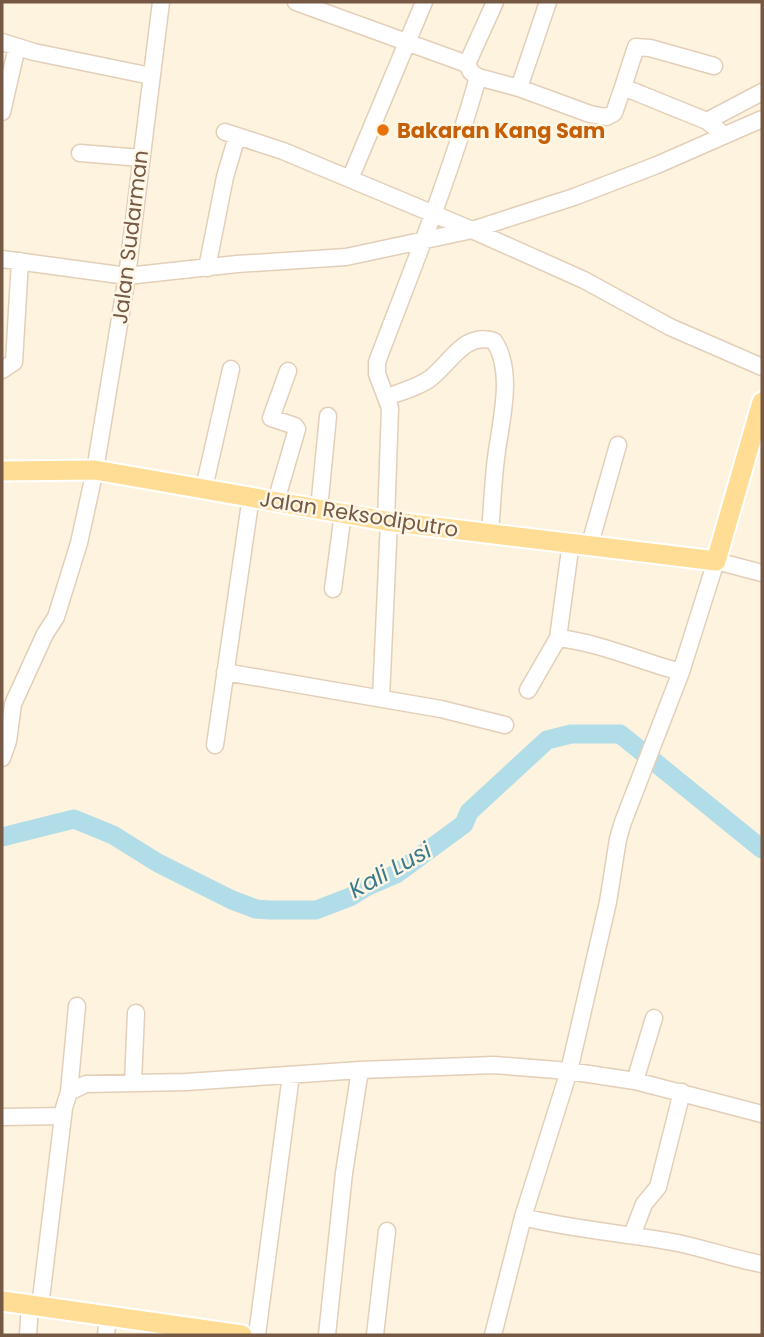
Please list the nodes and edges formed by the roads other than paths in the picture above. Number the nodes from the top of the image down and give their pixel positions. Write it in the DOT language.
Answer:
graph roads {
  1 [pos="161,2"];
  2 [pos="296,2"];
  3 [pos="424,2"];
  4 [pos="495,2"];
  5 [pos="548,2"];
  6 [pos="341,10"];
  7 [pos="409,41"];
  8 [pos="9,45"];
  9 [pos="467,64"];
  10 [pos="714,66"];
  11 [pos="151,76"];
  12 [pos="478,77"];
  13 [pos="623,87"];
  14 [pos="519,88"];
  15 [pos="762,92"];
  16 [pos="2,112"];
  17 [pos="762,118"];
  18 [pos="707,121"];
  19 [pos="723,134"];
  20 [pos="80,153"];
  21 [pos="141,158"];
  22 [pos="350,179"];
  23 [pos="433,214"];
  24 [pos="472,230"];
  25 [pos="425,239"];
  26 [pos="2,259"];
  27 [pos="20,261"];
  28 [pos="206,268"];
  29 [pos="127,276"];
  30 [pos="762,367"];
  31 [pos="231,369"];
  32 [pos="2,370"];
  33 [pos="288,371"];
  34 [pos="387,397"];
  35 [pos="762,402"];
  36 [pos="328,416"];
  37 [pos="618,445"];
  38 [pos="2,471"];
  39 [pos="97,471"];
  40 [pos="204,488"];
  41 [pos="251,496"];
  42 [pos="276,501"];
  43 [pos="319,509"];
  44 [pos="343,513"];
  45 [pos="388,521"];
  46 [pos="490,533"];
  47 [pos="580,543"];
  48 [pos="716,561"];
  49 [pos="762,573"];
  50 [pos="333,589"];
  51 [pos="558,638"];
  52 [pos="226,672"];
  53 [pos="681,672"];
  54 [pos="528,690"];
  55 [pos="381,698"];
  56 [pos="505,725"];
  57 [pos="215,745"];
  58 [pos="2,758"];
  59 [pos="77,1006"];
  60 [pos="136,1013"];
  61 [pos="654,1018"];
  62 [pos="360,1070"];
  63 [pos="569,1071"];
  64 [pos="291,1076"];
  65 [pos="635,1081"];
  66 [pos="132,1083"];
  67 [pos="682,1091"];
  68 [pos="69,1092"];
  69 [pos="762,1114"];
  70 [pos="63,1116"];
  71 [pos="2,1117"];
  72 [pos="523,1217"];
  73 [pos="387,1231"];
  74 [pos="632,1235"];
  75 [pos="762,1265"];
  76 [pos="2,1301"];
  77 [pos="35,1306"];
  78 [pos="107,1326"];
  79 [pos="28,1335"];
  80 [pos="242,1335"];
  81 [pos="257,1335"];
  82 [pos="327,1335"];
  83 [pos="375,1335"];
  84 [pos="493,1335"];
  1 -- 11 [label="street, Jalan Sudarman"];
  2 -- 6 [label="street"];
  3 -- 7 [label="street"];
  4 -- 9 [label="street"];
  5 -- 14 [label="street"];
  6 -- 7 [label="street"];
  7 -- 9 [label="street"];
  7 -- 22 [label="street"];
  8 -- 11 [label="street"];
  8 -- 16 [label="street"];
  9 -- 12 [label="street"];
  10 -- 13 [label="street"];
  11 -- 21 [label="street, Jalan Sudarman"];
  12 -- 14 [label="street"];
  12 -- 23 [label="street"];
  13 -- 14 [label="street"];
  13 -- 18 [label="street"];
  15 -- 18 [label="street"];
  17 -- 19 [label="street"];
  18 -- 19 [label="street"];
  19 -- 24 [label="street"];
  20 -- 21 [label="street"];
  21 -- 29 [label="street, Jalan Sudarman"];
  22 -- 23 [label="street"];
  22 -- 28 [label="street"];
  23 -- 24 [label="street"];
  23 -- 25 [label="street"];
  24 -- 25 [label="street"];
  24 -- 30 [label="street"];
  25 -- 28 [label="street"];
  25 -- 34 [label="street"];
  26 -- 27 [label="street"];
  27 -- 29 [label="street"];
  27 -- 32 [label="street"];
  28 -- 29 [label="street"];
  29 -- 39 [label="street, Jalan Sudarman"];
  31 -- 40 [label="street"];
  33 -- 42 [label="street"];
  34 -- 45 [label="street"];
  34 -- 46 [label="street"];
  35 -- 48 [label="main road"];
  36 -- 43 [label="street"];
  37 -- 47 [label="street"];
  38 -- 39 [label="main road, Jalan Reksodiputro"];
  39 -- 40 [label="main road, Jalan Reksodiputro"];
  39 -- 58 [label="street, Jalan Sudarman"];
  40 -- 41 [label="main road, Jalan Reksodiputro"];
  41 -- 42 [label="main road, Jalan Reksodiputro"];
  41 -- 52 [label="street"];
  42 -- 43 [label="main road, Jalan Reksodiputro"];
  43 -- 44 [label="main road, Jalan Reksodiputro"];
  44 -- 45 [label="main road, Jalan Reksodiputro"];
  44 -- 50 [label="street"];
  45 -- 46 [label="main road, Jalan Reksodiputro"];
  45 -- 55 [label="street"];
  46 -- 47 [label="main road, Jalan Reksodiputro"];
  47 -- 48 [label="main road, Jalan Reksodiputro"];
  47 -- 51 [label="street"];
  48 -- 49 [label="street"];
  48 -- 53 [label="street"];
  51 -- 53 [label="street"];
  51 -- 54 [label="street"];
  52 -- 55 [label="street"];
  52 -- 57 [label="street"];
  53 -- 63 [label="street"];
  55 -- 56 [label="street"];
  59 -- 68 [label="street"];
  60 -- 66 [label="street"];
  61 -- 65 [label="street"];
  62 -- 63 [label="street"];
  62 -- 64 [label="street"];
  62 -- 82 [label="street"];
  63 -- 65 [label="street"];
  63 -- 72 [label="street"];
  64 -- 66 [label="street"];
  64 -- 81 [label="street"];
  65 -- 67 [label="street"];
  66 -- 68 [label="street"];
  67 -- 69 [label="street"];
  67 -- 74 [label="street"];
  68 -- 70 [label="street"];
  70 -- 71 [label="street"];
  70 -- 77 [label="street"];
  72 -- 74 [label="street"];
  72 -- 84 [label="street"];
  73 -- 83 [label="street"];
  74 -- 75 [label="street"];
  76 -- 77 [label="main road"];
  77 -- 78 [label="main road"];
  77 -- 79 [label="street"];
  78 -- 80 [label="main road"];
}
